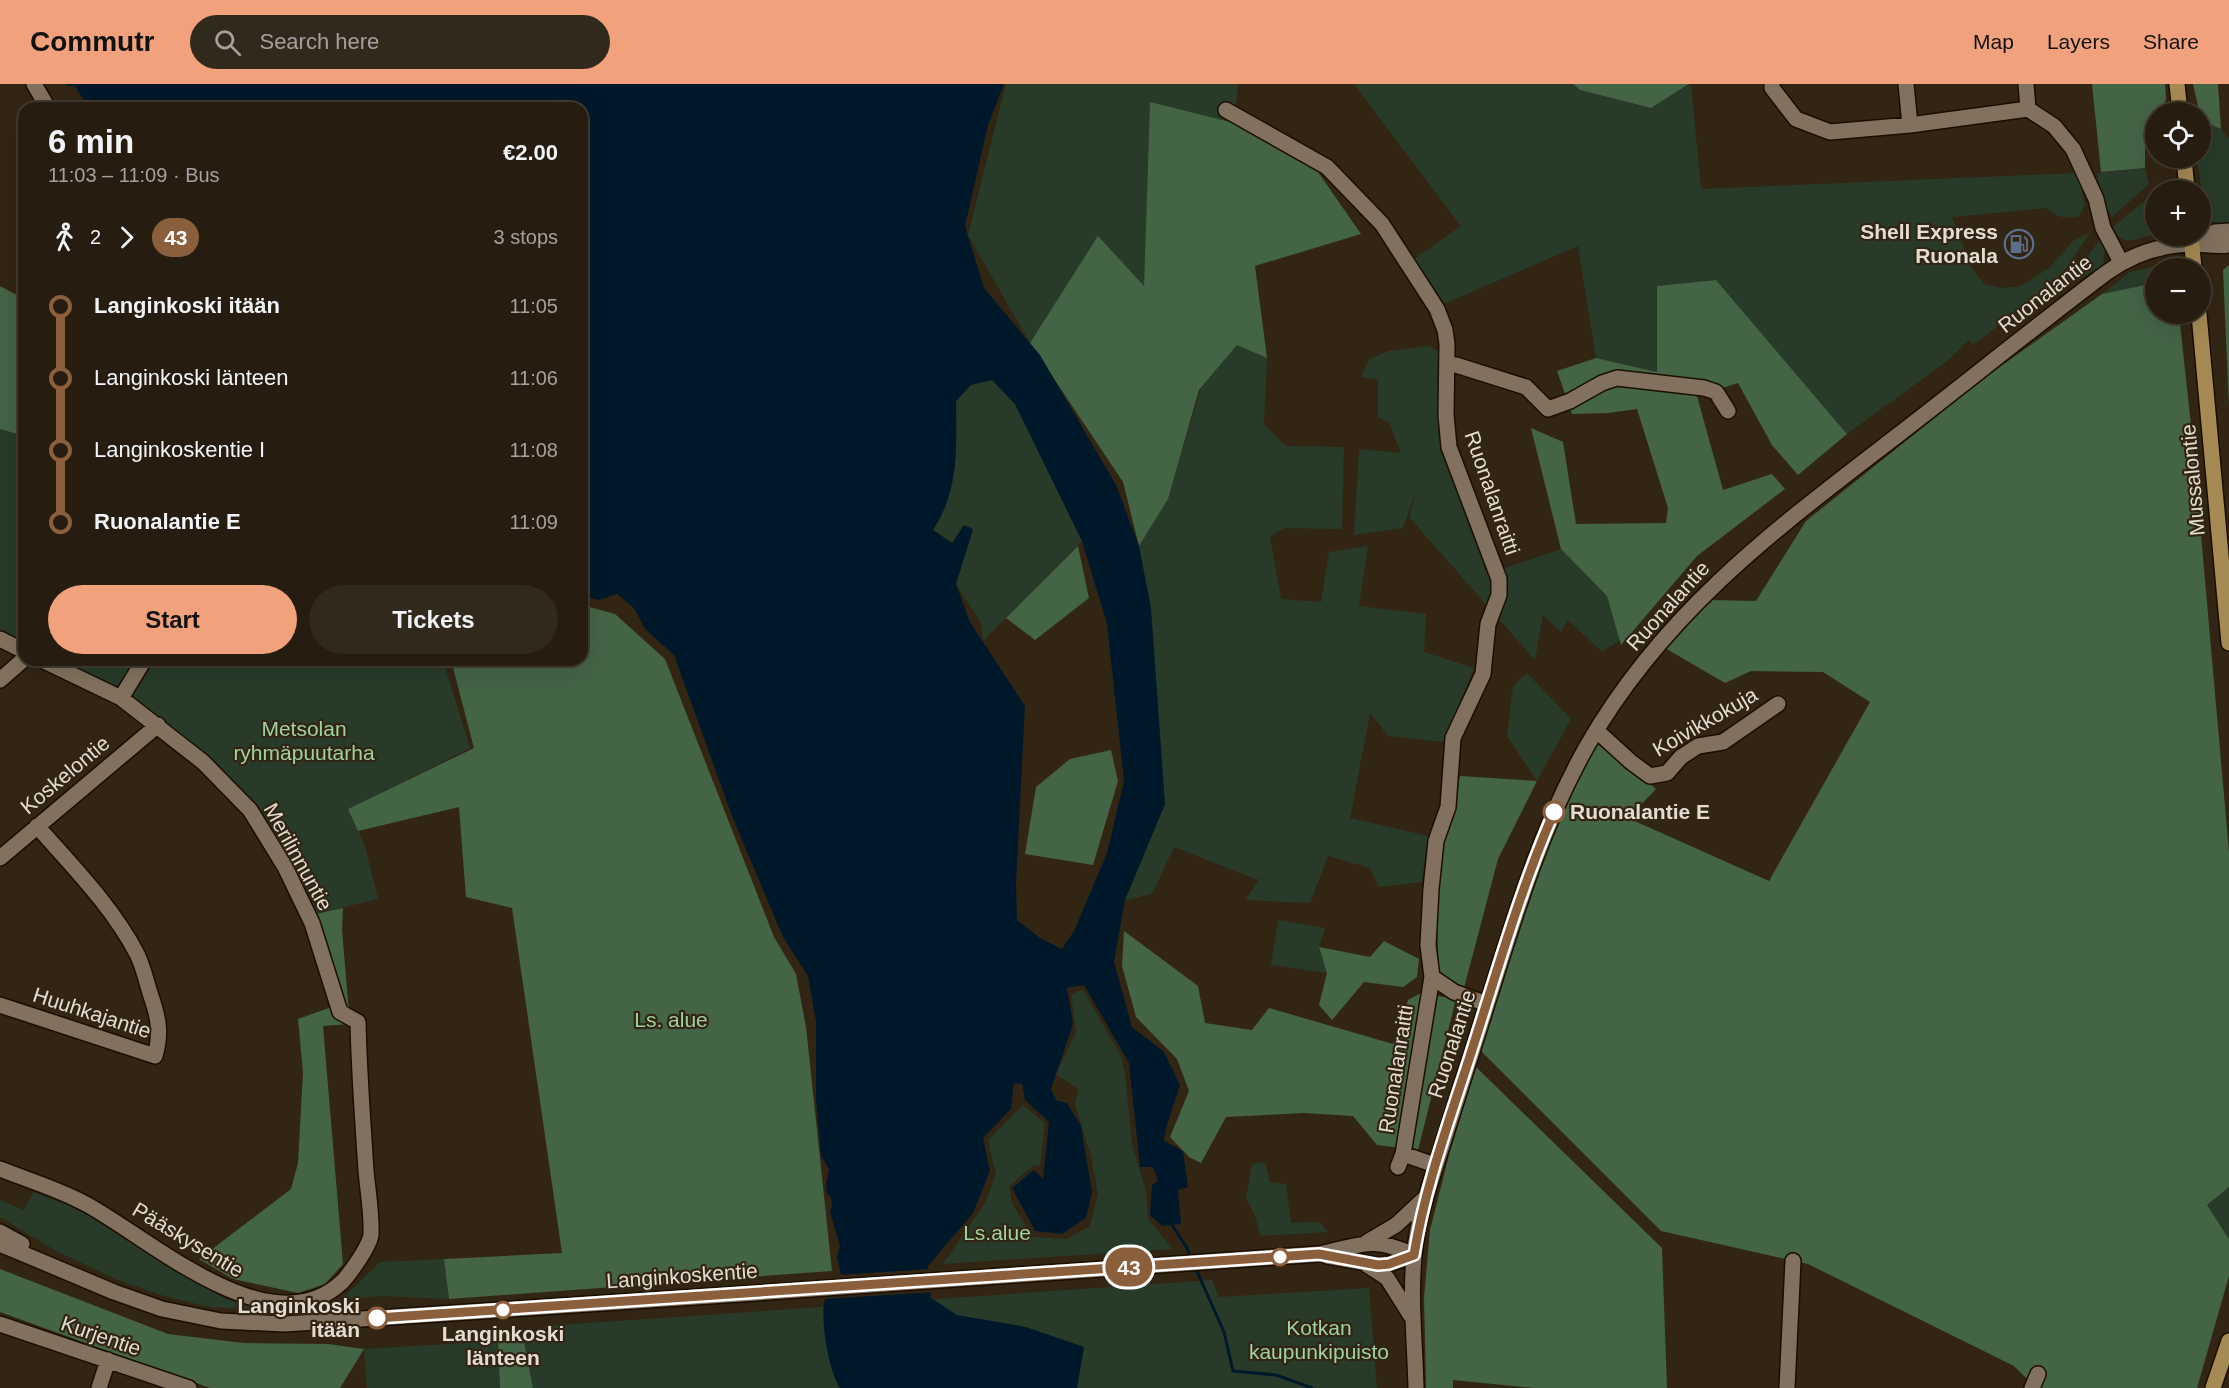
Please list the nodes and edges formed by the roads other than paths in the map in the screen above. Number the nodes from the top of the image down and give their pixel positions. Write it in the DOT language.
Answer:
graph roads {
  1 [pos="34,84"];
  2 [pos="1772,84"];
  3 [pos="1906,84"];
  4 [pos="2026,84"];
  5 [pos="2177,84"];
  6 [pos="44,102"];
  7 [pos="2179,102"];
  8 [pos="2028,109"];
  9 [pos="1226,110"];
  10 [pos="1910,125"];
  11 [pos="2229,231"];
  12 [pos="2211,233"];
  13 [pos="2229,245"];
  14 [pos="2167,246"];
  15 [pos="2211,246"];
  16 [pos="2121,262"];
  17 [pos="2200,324"];
  18 [pos="1448,364"];
  19 [pos="1728,411"];
  20 [pos="0,639"];
  21 [pos="2229,643"];
  22 [pos="18,648"];
  23 [pos="18,664"];
  24 [pos="54,666"];
  25 [pos="140,666"];
  26 [pos="0,680"];
  27 [pos="121,698"];
  28 [pos="1778,704"];
  29 [pos="158,725"];
  30 [pos="1597,731"];
  31 [pos="38,826"];
  32 [pos="0,858"];
  33 [pos="1432,977"];
  34 [pos="1487,1004"];
  35 [pos="0,1005"];
  36 [pos="1436,1165"];
  37 [pos="0,1169"];
  38 [pos="1426,1197"];
  39 [pos="0,1232"];
  40 [pos="371,1237"];
  41 [pos="1367,1242"];
  42 [pos="0,1244"];
  43 [pos="1319,1254"];
  44 [pos="1414,1255"];
  45 [pos="1359,1262"];
  46 [pos="1793,1262"];
  47 [pos="57,1266"];
  48 [pos="1413,1319"];
  49 [pos="0,1324"];
  50 [pos="2229,1341"];
  51 [pos="108,1360"];
  52 [pos="2038,1374"];
  53 [pos="99,1388"];
  54 [pos="189,1388"];
  55 [pos="1416,1388"];
  56 [pos="1786,1388"];
  57 [pos="2032,1388"];
  58 [pos="2213,1388"];
  1 -- 6 [label="street"];
  2 -- 10 [label="street"];
  3 -- 10 [label="street"];
  4 -- 8 [label="street"];
  5 -- 7 [label="main road"];
  8 -- 10 [label="street"];
  8 -- 16 [label="street"];
  9 -- 18 [label="street, Ruonalanraitti"];
  11 -- 12 [label="street"];
  13 -- 15 [label="street"];
  14 -- 16 [label="street, Ruonalantie"];
  16 -- 30 [label="street, Ruonalantie"];
  17 -- 21 [label="main road, Mussalontie"];
  18 -- 19 [label="street"];
  18 -- 33 [label="street, Ruonalanraitti"];
  20 -- 22 [label="street"];
  23 -- 26 [label="street"];
  24 -- 27 [label="street, Merilinnuntie"];
  25 -- 27 [label="street"];
  27 -- 29 [label="street, Merilinnuntie"];
  28 -- 30 [label="street, Koivikkokuja"];
  29 -- 31 [label="street, Koskelontie"];
  29 -- 40 [label="street, Merilinnuntie"];
  30 -- 34 [label="street, Ruonalantie"];
  31 -- 32 [label="street, Koskelontie"];
  31 -- 35 [label="street, Huuhkajantie"];
  33 -- 34 [label="street"];
  33 -- 36 [label="street, Ruonalanraitti"];
  34 -- 36 [label="street, Ruonalantie"];
  36 -- 38 [label="street, Ruonalantie"];
  37 -- 40 [label="street, Pääskysentie"];
  38 -- 41 [label="street, Ruonalantie"];
  38 -- 44 [label="street, Ruonalantie"];
  39 -- 47 [label="street, Langinkoskentie"];
  41 -- 43 [label="street, Langinkoskentie"];
  41 -- 44 [label="street, Langinkoskentie"];
  42 -- 47 [label="street, Langinkoskentie"];
  43 -- 45 [label="street, Langinkoskentie"];
  43 -- 47 [label="street, Langinkoskentie"];
  44 -- 45 [label="street, Langinkoskentie"];
  44 -- 48 [label="street, Ruonalantie"];
  45 -- 48 [label="street"];
  46 -- 56 [label="street"];
  48 -- 55 [label="street, Ruonalantie"];
  49 -- 51 [label="street, Kurjentie"];
  50 -- 58 [label="main road"];
  51 -- 53 [label="street"];
  51 -- 54 [label="street, Kurjentie"];
  52 -- 57 [label="street"];
}
